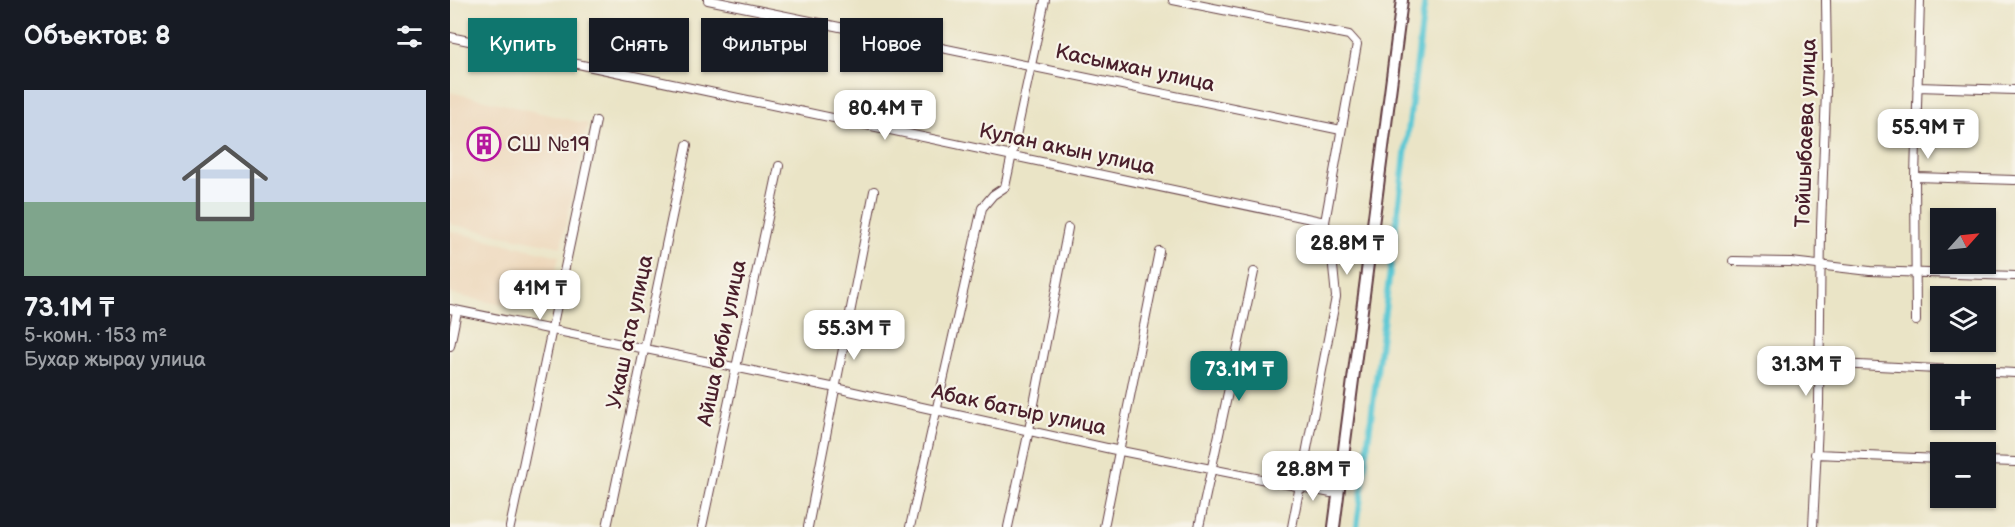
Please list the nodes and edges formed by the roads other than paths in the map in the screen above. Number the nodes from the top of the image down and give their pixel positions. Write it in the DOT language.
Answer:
graph roads {
  1 [pos="708,0"];
  2 [pos="1046,0"];
  3 [pos="1173,0"];
  4 [pos="1395,0"];
  5 [pos="1402,0"];
  6 [pos="1826,0"];
  7 [pos="1920,0"];
  8 [pos="450,37"];
  9 [pos="1033,65"];
  10 [pos="1917,87"];
  11 [pos="2015,90"];
  12 [pos="596,121"];
  13 [pos="1341,130"];
  14 [pos="687,145"];
  15 [pos="1014,155"];
  16 [pos="779,166"];
  17 [pos="1915,177"];
  18 [pos="2015,180"];
  19 [pos="874,191"];
  20 [pos="1325,222"];
  21 [pos="1068,228"];
  22 [pos="1159,251"];
  23 [pos="1733,261"];
  24 [pos="1820,267"];
  25 [pos="1254,272"];
  26 [pos="1916,272"];
  27 [pos="2015,276"];
  28 [pos="454,310"];
  29 [pos="1916,321"];
  30 [pos="552,329"];
  31 [pos="450,346"];
  32 [pos="645,349"];
  33 [pos="1819,363"];
  34 [pos="735,368"];
  35 [pos="2015,373"];
  36 [pos="836,388"];
  37 [pos="936,411"];
  38 [pos="1029,430"];
  39 [pos="1120,450"];
  40 [pos="1815,454"];
  41 [pos="1930,459"];
  42 [pos="1996,461"];
  43 [pos="2015,462"];
  44 [pos="1212,468"];
  45 [pos="1299,486"];
  46 [pos="1331,493"];
  47 [pos="510,527"];
  48 [pos="608,527"];
  49 [pos="702,527"];
  50 [pos="808,527"];
  51 [pos="910,527"];
  52 [pos="1008,527"];
  53 [pos="1104,527"];
  54 [pos="1199,527"];
  55 [pos="1292,527"];
  56 [pos="1327,527"];
  57 [pos="1334,527"];
  58 [pos="1813,527"];
  1 -- 9 [label="street, Касымхан улица"];
  2 -- 9 [label="street"];
  3 -- 13 [label="street"];
  4 -- 46 [label="highway"];
  5 -- 57 [label="highway"];
  6 -- 24 [label="street, Тойшыбаева улица"];
  7 -- 10 [label="street"];
  8 -- 15 [label="street, Кулан акын улица"];
  9 -- 13 [label="street, Касымхан улица"];
  9 -- 15 [label="street"];
  10 -- 11 [label="street"];
  10 -- 17 [label="street"];
  12 -- 30 [label="street"];
  13 -- 20 [label="street"];
  14 -- 32 [label="street, Укаш ата улица"];
  15 -- 20 [label="street, Кулан акын улица"];
  15 -- 37 [label="street"];
  16 -- 34 [label="street, Айша биби улица"];
  17 -- 18 [label="street"];
  17 -- 26 [label="street"];
  19 -- 36 [label="street"];
  20 -- 45 [label="street"];
  21 -- 38 [label="street"];
  22 -- 39 [label="street"];
  23 -- 24 [label="street"];
  24 -- 26 [label="street"];
  24 -- 33 [label="street, Тойшыбаева улица"];
  25 -- 44 [label="street"];
  26 -- 27 [label="street"];
  26 -- 29 [label="street"];
  28 -- 30 [label="street, Абак батыр улица"];
  28 -- 31 [label="street"];
  30 -- 32 [label="street, Абак батыр улица"];
  30 -- 47 [label="street"];
  32 -- 34 [label="street, Абак батыр улица"];
  32 -- 48 [label="street, Укаш ата улица"];
  33 -- 35 [label="street"];
  33 -- 40 [label="street, Тойшыбаева улица"];
  34 -- 36 [label="street, Абак батыр улица"];
  34 -- 49 [label="street, Айша биби улица"];
  36 -- 37 [label="street, Абак батыр улица"];
  36 -- 50 [label="street"];
  37 -- 38 [label="street, Абак батыр улица"];
  37 -- 51 [label="street"];
  38 -- 39 [label="street, Абак батыр улица"];
  38 -- 52 [label="street"];
  39 -- 44 [label="street, Абак батыр улица"];
  39 -- 53 [label="street"];
  40 -- 41 [label="street"];
  40 -- 58 [label="street, Тойшыбаева улица"];
  42 -- 43 [label="street"];
  44 -- 45 [label="street, Абак батыр улица"];
  44 -- 54 [label="street"];
  45 -- 46 [label="street, Абак батыр улица"];
  45 -- 55 [label="street"];
  46 -- 56 [label="highway"];
}
